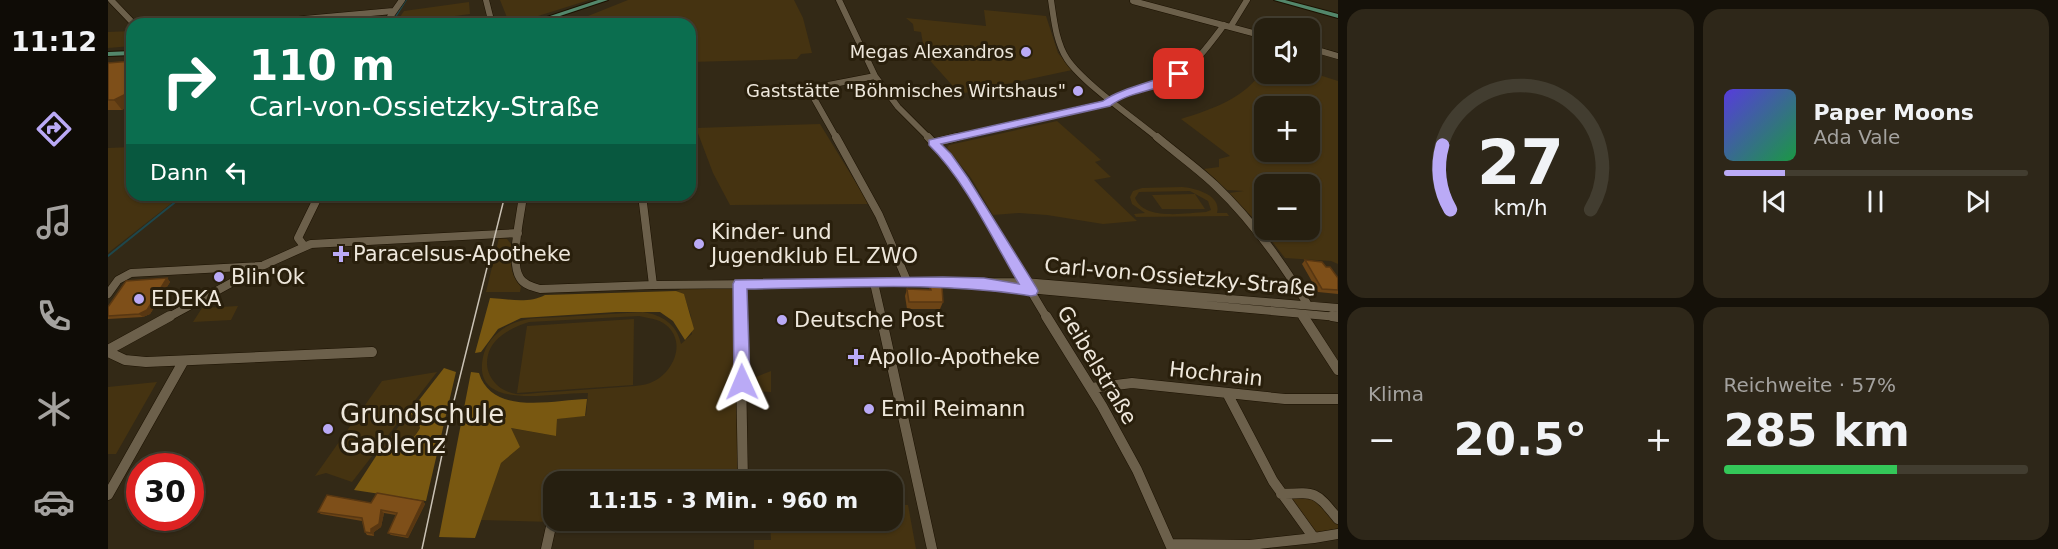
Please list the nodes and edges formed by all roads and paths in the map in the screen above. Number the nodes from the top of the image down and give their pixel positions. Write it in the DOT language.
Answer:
graph roads {
  1 [pos="111,0"];
  2 [pos="402,0"];
  3 [pos="486,0"];
  4 [pos="605,0"];
  5 [pos="615,0"];
  6 [pos="838,0"];
  7 [pos="1051,0"];
  8 [pos="1247,0"];
  9 [pos="1133,1"];
  10 [pos="1283,1"];
  11 [pos="393,11"];
  12 [pos="1338,15"];
  13 [pos="128,18"];
  14 [pos="315,18"];
  15 [pos="389,18"];
  16 [pos="490,18"];
  17 [pos="548,18"];
  18 [pos="563,18"];
  19 [pos="1224,25"];
  20 [pos="1231,26"];
  21 [pos="1254,33"];
  22 [pos="1320,51"];
  23 [pos="108,55"];
  24 [pos="126,55"];
  25 [pos="1338,56"];
  26 [pos="875,76"];
  27 [pos="1113,100"];
  28 [pos="933,143"];
  29 [pos="316,201"];
  30 [pos="522,201"];
  31 [pos="643,201"];
  32 [pos="518,234"];
  33 [pos="304,246"];
  34 [pos="264,265"];
  35 [pos="1024,282"];
  36 [pos="874,283"];
  37 [pos="908,283"];
  38 [pos="740,284"];
  39 [pos="984,284"];
  40 [pos="653,285"];
  41 [pos="1031,291"];
  42 [pos="108,294"];
  43 [pos="1308,306"];
  44 [pos="1338,308"];
  45 [pos="1301,314"];
  46 [pos="1338,316"];
  47 [pos="108,351"];
  48 [pos="372,352"];
  49 [pos="183,362"];
  50 [pos="1338,370"];
  51 [pos="1091,388"];
  52 [pos="1227,393"];
  53 [pos="1338,399"];
  54 [pos="743,471"];
  55 [pos="1281,494"];
  56 [pos="108,495"];
  57 [pos="1338,519"];
  58 [pos="551,531"];
  59 [pos="1338,534"];
  60 [pos="1314,538"];
  61 [pos="1171,547"];
  62 [pos="546,549"];
  63 [pos="932,549"];
  1 -- 13 [label="street"];
  2 -- 11 [label="street"];
  3 -- 16 [label="street"];
  4 -- 17 [label="main road"];
  5 -- 18 [label="main road"];
  6 -- 26 [label="street, Geibelstraße"];
  7 -- 27 [label="street"];
  8 -- 20 [label="street"];
  9 -- 19 [label="street"];
  10 -- 12 [label="main road"];
  11 -- 14 [label="street"];
  11 -- 15 [label="street"];
  19 -- 20 [label="street"];
  19 -- 27 [label="street"];
  20 -- 21 [label="street"];
  22 -- 25 [label="street"];
  23 -- 24 [label="main road"];
  26 -- 28 [label="street, Geibelstraße"];
  26 -- 37 [label="street"];
  27 -- 28 [label="street"];
  27 -- 43 [label="street"];
  28 -- 35 [label="street, Geibelstraße"];
  29 -- 33 [label="street"];
  30 -- 32 [label="street, Carl-von-Ossietzky-Straße"];
  31 -- 40 [label="street"];
  32 -- 33 [label="street"];
  32 -- 40 [label="street, Carl-von-Ossietzky-Straße"];
  33 -- 34 [label="street"];
  34 -- 42 [label="street"];
  34 -- 47 [label="street"];
  35 -- 39 [label="street, Carl-von-Ossietzky-Straße"];
  35 -- 41 [label="street, Geibelstraße"];
  35 -- 43 [label="street, Carl-von-Ossietzky-Straße"];
  36 -- 37 [label="street, Carl-von-Ossietzky-Straße"];
  36 -- 38 [label="street, Carl-von-Ossietzky-Straße"];
  36 -- 63 [label="street"];
  37 -- 39 [label="street, Carl-von-Ossietzky-Straße"];
  38 -- 40 [label="street, Carl-von-Ossietzky-Straße"];
  38 -- 54 [label="street"];
  39 -- 41 [label="street, Carl-von-Ossietzky-Straße"];
  41 -- 45 [label="street, Carl-von-Ossietzky-Straße"];
  41 -- 51 [label="street, Geibelstraße"];
  43 -- 44 [label="street, Carl-von-Ossietzky-Straße"];
  43 -- 45 [label="street"];
  45 -- 46 [label="street, Carl-von-Ossietzky-Straße"];
  45 -- 50 [label="street"];
  47 -- 49 [label="street"];
  48 -- 49 [label="street"];
  49 -- 56 [label="street"];
  51 -- 52 [label="street, Hochrain"];
  51 -- 61 [label="street, Geibelstraße"];
  52 -- 53 [label="street, Hochrain"];
  52 -- 55 [label="street"];
  55 -- 57 [label="street"];
  55 -- 60 [label="street"];
  58 -- 62 [label="street"];
  59 -- 60 [label="street"];
  60 -- 61 [label="street"];
}
